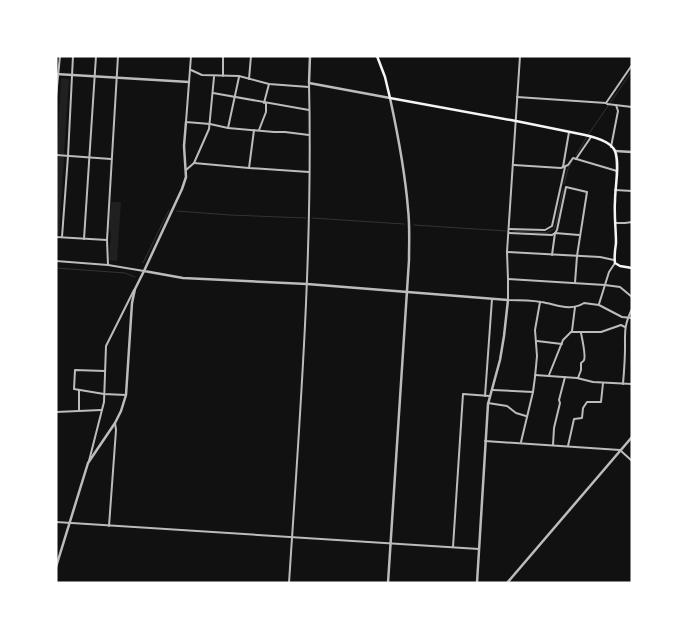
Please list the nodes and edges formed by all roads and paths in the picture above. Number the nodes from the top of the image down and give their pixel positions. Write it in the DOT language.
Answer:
graph roads {
  1 [pos="60,56"];
  2 [pos="73,56"];
  3 [pos="96,56"];
  4 [pos="118,56"];
  5 [pos="191,56"];
  6 [pos="222,56"];
  7 [pos="251,56"];
  8 [pos="310,56"];
  9 [pos="377,56"];
  10 [pos="520,56"];
  11 [pos="632,65"];
  12 [pos="190,70"];
  13 [pos="58,74"];
  14 [pos="72,75"];
  15 [pos="95,76"];
  16 [pos="214,76"];
  17 [pos="223,76"];
  18 [pos="240,76"];
  19 [pos="117,77"];
  20 [pos="249,79"];
  21 [pos="189,82"];
  22 [pos="268,84"];
  23 [pos="309,85"];
  24 [pos="212,93"];
  25 [pos="517,97"];
  26 [pos="56,98"];
  27 [pos="235,98"];
  28 [pos="390,98"];
  29 [pos="265,103"];
  30 [pos="606,103"];
  31 [pos="616,105"];
  32 [pos="632,107"];
  33 [pos="309,110"];
  34 [pos="516,121"];
  35 [pos="186,122"];
  36 [pos="210,124"];
  37 [pos="228,128"];
  38 [pos="254,130"];
  39 [pos="259,130"];
  40 [pos="569,132"];
  41 [pos="310,135"];
  42 [pos="590,136"];
  43 [pos="611,147"];
  44 [pos="615,151"];
  45 [pos="632,152"];
  46 [pos="56,155"];
  47 [pos="68,156"];
  48 [pos="90,158"];
  49 [pos="112,159"];
  50 [pos="576,159"];
  51 [pos="194,163"];
  52 [pos="514,165"];
  53 [pos="564,167"];
  54 [pos="249,168"];
  55 [pos="186,170"];
  56 [pos="617,171"];
  57 [pos="310,172"];
  58 [pos="561,186"];
  59 [pos="566,187"];
  60 [pos="615,190"];
  61 [pos="632,190"];
  62 [pos="632,222"];
  63 [pos="615,223"];
  64 [pos="509,229"];
  65 [pos="509,233"];
  66 [pos="555,233"];
  67 [pos="580,235"];
  68 [pos="56,237"];
  69 [pos="62,237"];
  70 [pos="84,239"];
  71 [pos="108,240"];
  72 [pos="508,252"];
  73 [pos="552,255"];
  74 [pos="576,256"];
  75 [pos="56,261"];
  76 [pos="615,261"];
  77 [pos="108,265"];
  78 [pos="632,268"];
  79 [pos="144,271"];
  80 [pos="508,279"];
  81 [pos="575,283"];
  82 [pos="307,284"];
  83 [pos="605,285"];
  84 [pos="135,289"];
  85 [pos="408,292"];
  86 [pos="632,298"];
  87 [pos="492,299"];
  88 [pos="508,300"];
  89 [pos="540,302"];
  90 [pos="599,305"];
  91 [pos="575,308"];
  92 [pos="632,309"];
  93 [pos="628,318"];
  94 [pos="632,318"];
  95 [pos="625,327"];
  96 [pos="571,332"];
  97 [pos="582,333"];
  98 [pos="536,341"];
  99 [pos="562,344"];
  100 [pos="105,371"];
  101 [pos="535,375"];
  102 [pos="549,375"];
  103 [pos="565,377"];
  104 [pos="578,379"];
  105 [pos="603,382"];
  106 [pos="623,384"];
  107 [pos="632,384"];
  108 [pos="79,390"];
  109 [pos="492,390"];
  110 [pos="533,392"];
  111 [pos="104,394"];
  112 [pos="126,395"];
  113 [pos="486,396"];
  114 [pos="490,396"];
  115 [pos="488,402"];
  116 [pos="101,410"];
  117 [pos="79,411"];
  118 [pos="56,412"];
  119 [pos="526,416"];
  120 [pos="114,423"];
  121 [pos="632,437"];
  122 [pos="486,441"];
  123 [pos="521,442"];
  124 [pos="552,445"];
  125 [pos="568,446"];
  126 [pos="620,450"];
  127 [pos="632,461"];
  128 [pos="88,463"];
  129 [pos="56,522"];
  130 [pos="69,522"];
  131 [pos="109,526"];
  132 [pos="292,536"];
  133 [pos="391,543"];
  134 [pos="453,547"];
  135 [pos="479,549"];
  136 [pos="56,567"];
  137 [pos="290,583"];
  138 [pos="388,583"];
  139 [pos="477,583"];
  140 [pos="507,583"];
  1 -- 13 [label="street"];
  2 -- 14 [label="street"];
  3 -- 15 [label="street"];
  4 -- 19 [label="street"];
  5 -- 12 [label="street"];
  6 -- 17 [label="street"];
  7 -- 20 [label="street"];
  8 -- 23 [label="street"];
  9 -- 28 [label="main road"];
  10 -- 25 [label="street"];
  11 -- 30 [label="street"];
  12 -- 16 [label="street"];
  12 -- 21 [label="street"];
  13 -- 14 [label="street"];
  13 -- 26 [label="street"];
  14 -- 15 [label="street"];
  14 -- 47 [label="street"];
  15 -- 19 [label="street"];
  15 -- 48 [label="street"];
  16 -- 17 [label="street"];
  16 -- 24 [label="street"];
  17 -- 18 [label="street"];
  18 -- 20 [label="street"];
  18 -- 27 [label="street"];
  19 -- 21 [label="street"];
  19 -- 49 [label="street"];
  20 -- 22 [label="street"];
  21 -- 35 [label="street"];
  22 -- 23 [label="street"];
  22 -- 29 [label="street"];
  23 -- 28 [label="street"];
  23 -- 33 [label="street"];
  24 -- 27 [label="street"];
  24 -- 36 [label="street"];
  25 -- 30 [label="street"];
  25 -- 34 [label="street"];
  27 -- 29 [label="street"];
  27 -- 37 [label="street"];
  28 -- 34 [label="main road"];
  28 -- 85 [label="street"];
  29 -- 33 [label="street"];
  29 -- 39 [label="street"];
  30 -- 31 [label="street"];
  31 -- 32 [label="street"];
  31 -- 43 [label="street"];
  33 -- 41 [label="street"];
  34 -- 40 [label="main road"];
  34 -- 52 [label="street"];
  35 -- 36 [label="street"];
  35 -- 55 [label="street"];
  36 -- 37 [label="street"];
  36 -- 51 [label="street"];
  37 -- 38 [label="street"];
  38 -- 39 [label="street"];
  38 -- 54 [label="street"];
  39 -- 41 [label="street"];
  40 -- 42 [label="main road"];
  40 -- 53 [label="street"];
  41 -- 57 [label="street"];
  42 -- 43 [label="main road"];
  42 -- 50 [label="street"];
  43 -- 44 [label="main road"];
  44 -- 45 [label="street"];
  44 -- 56 [label="main road"];
  46 -- 47 [label="street"];
  47 -- 48 [label="street"];
  47 -- 69 [label="street"];
  48 -- 49 [label="street"];
  48 -- 70 [label="street"];
  49 -- 71 [label="street"];
  50 -- 53 [label="street"];
  50 -- 56 [label="street"];
  51 -- 54 [label="street"];
  51 -- 55 [label="street"];
  52 -- 53 [label="street"];
  52 -- 64 [label="street"];
  53 -- 58 [label="street"];
  54 -- 57 [label="street"];
  55 -- 79 [label="street"];
  56 -- 60 [label="main road"];
  57 -- 82 [label="street"];
  58 -- 59 [label="street"];
  58 -- 64 [label="street"];
  59 -- 66 [label="street"];
  59 -- 67 [label="street"];
  60 -- 61 [label="street"];
  60 -- 63 [label="main road"];
  62 -- 63 [label="street"];
  63 -- 76 [label="main road"];
  64 -- 65 [label="street"];
  65 -- 66 [label="street"];
  65 -- 72 [label="street"];
  66 -- 67 [label="street"];
  66 -- 73 [label="street"];
  67 -- 74 [label="street"];
  68 -- 69 [label="street"];
  69 -- 70 [label="street"];
  70 -- 71 [label="street"];
  71 -- 77 [label="street"];
  72 -- 73 [label="street"];
  72 -- 80 [label="street"];
  73 -- 74 [label="street"];
  74 -- 76 [label="street"];
  74 -- 81 [label="street"];
  75 -- 77 [label="street"];
  76 -- 78 [label="main road"];
  76 -- 83 [label="street"];
  77 -- 79 [label="street"];
  79 -- 82 [label="street"];
  79 -- 84 [label="street"];
  80 -- 81 [label="street"];
  80 -- 88 [label="street"];
  81 -- 83 [label="street"];
  82 -- 85 [label="street"];
  82 -- 132 [label="street"];
  83 -- 86 [label="street"];
  83 -- 90 [label="street"];
  84 -- 100 [label="street"];
  84 -- 112 [label="street"];
  85 -- 87 [label="street"];
  85 -- 133 [label="street"];
  87 -- 88 [label="street"];
  87 -- 113 [label="street"];
  88 -- 89 [label="street"];
  88 -- 109 [label="street"];
  89 -- 91 [label="street"];
  89 -- 98 [label="street"];
  90 -- 91 [label="street"];
  90 -- 93 [label="street"];
  91 -- 96 [label="street"];
  92 -- 93 [label="street"];
  93 -- 94 [label="street"];
  93 -- 95 [label="street"];
  95 -- 97 [label="street"];
  95 -- 106 [label="street"];
  96 -- 97 [label="street"];
  96 -- 99 [label="street"];
  97 -- 104 [label="street"];
  98 -- 99 [label="street"];
  98 -- 101 [label="street"];
  99 -- 102 [label="street"];
  100 -- 108 [label="street"];
  100 -- 111 [label="street"];
  101 -- 102 [label="street"];
  101 -- 110 [label="street"];
  102 -- 103 [label="street"];
  103 -- 104 [label="street"];
  103 -- 124 [label="street"];
  104 -- 105 [label="street"];
  105 -- 106 [label="street"];
  105 -- 125 [label="street"];
  106 -- 107 [label="street"];
  108 -- 111 [label="street"];
  108 -- 117 [label="street"];
  109 -- 110 [label="street"];
  109 -- 114 [label="street"];
  110 -- 119 [label="street"];
  111 -- 112 [label="street"];
  111 -- 116 [label="street"];
  112 -- 120 [label="street"];
  113 -- 114 [label="street"];
  113 -- 134 [label="street"];
  114 -- 115 [label="street"];
  115 -- 119 [label="street"];
  115 -- 122 [label="street"];
  116 -- 117 [label="street"];
  116 -- 128 [label="street"];
  117 -- 118 [label="street"];
  119 -- 123 [label="street"];
  120 -- 128 [label="street"];
  120 -- 131 [label="street"];
  121 -- 126 [label="street"];
  122 -- 123 [label="street"];
  122 -- 135 [label="street"];
  123 -- 124 [label="street"];
  124 -- 125 [label="street"];
  125 -- 126 [label="street"];
  126 -- 127 [label="street"];
  126 -- 140 [label="street"];
  128 -- 130 [label="street"];
  129 -- 130 [label="street"];
  130 -- 131 [label="street"];
  130 -- 136 [label="street"];
  131 -- 132 [label="street"];
  132 -- 133 [label="street"];
  132 -- 137 [label="street"];
  133 -- 134 [label="street"];
  133 -- 138 [label="street"];
  134 -- 135 [label="street"];
  135 -- 139 [label="street"];
}
